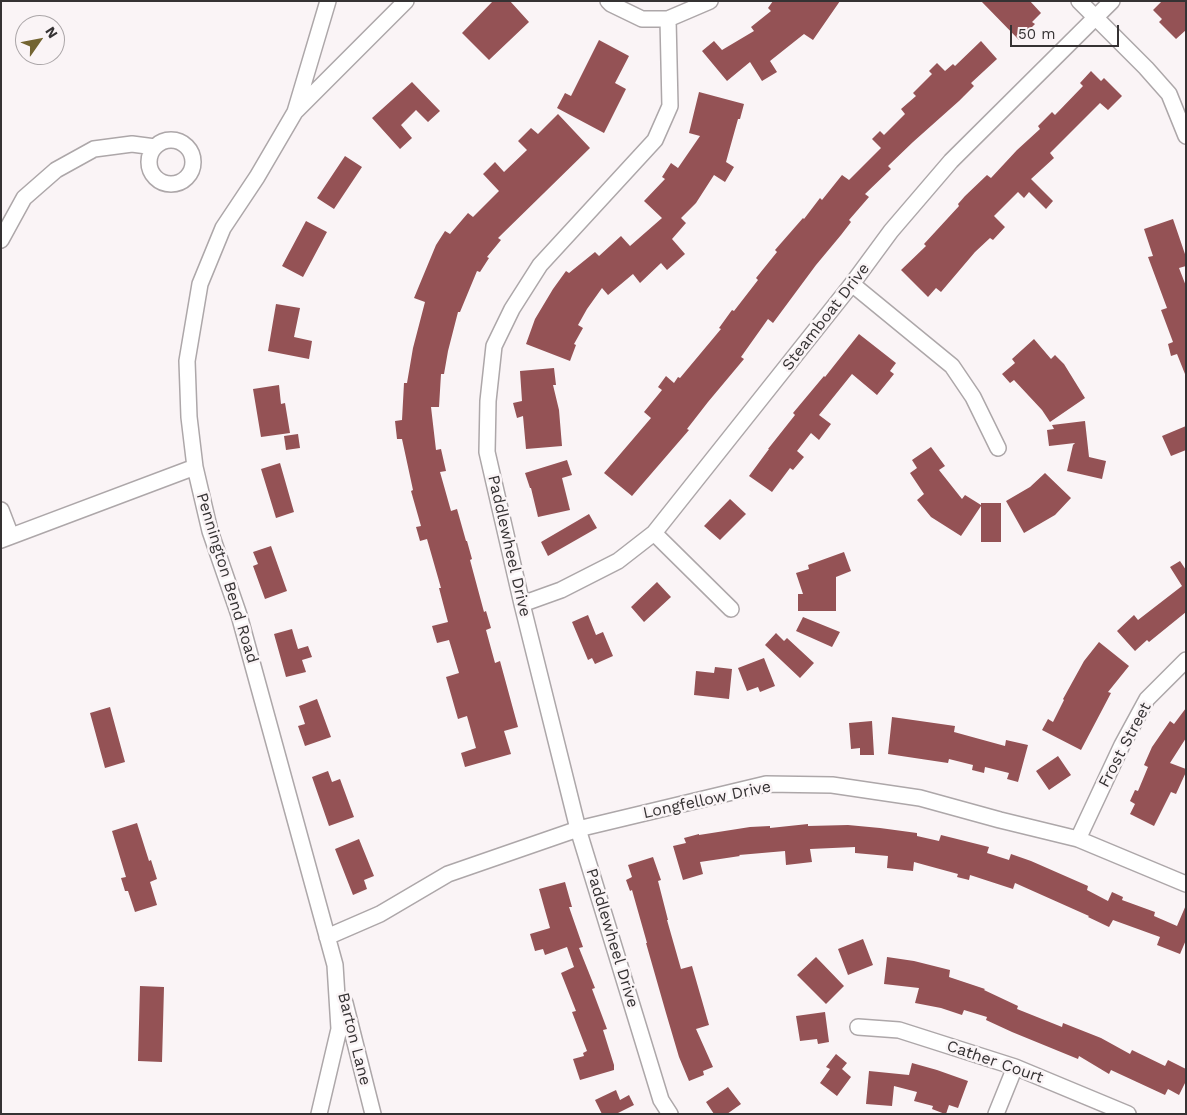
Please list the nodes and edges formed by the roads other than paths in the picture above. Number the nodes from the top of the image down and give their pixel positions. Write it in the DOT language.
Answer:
graph roads {
  1 [pos="328,1"];
  2 [pos="406,1"];
  3 [pos="608,1"];
  4 [pos="710,1"];
  5 [pos="1079,1"];
  6 [pos="1112,1"];
  7 [pos="1095,17"];
  8 [pos="668,19"];
  9 [pos="295,112"];
  10 [pos="1186,136"];
  11 [pos="155,147"];
  12 [pos="1,240"];
  13 [pos="852,284"];
  14 [pos="998,448"];
  15 [pos="195,467"];
  16 [pos="1,510"];
  17 [pos="654,533"];
  18 [pos="6,538"];
  19 [pos="522,604"];
  20 [pos="731,609"];
  21 [pos="1186,660"];
  22 [pos="578,829"];
  23 [pos="1078,839"];
  24 [pos="1186,884"];
  25 [pos="327,937"];
  26 [pos="335,965"];
  27 [pos="858,1027"];
  28 [pos="1015,1067"];
  29 [pos="319,1114"];
  30 [pos="373,1114"];
  31 [pos="670,1114"];
  32 [pos="996,1114"];
  33 [pos="1128,1114"];
  1 -- 9 [label="street, Pennington Bend Road"];
  2 -- 9 [label="street"];
  3 -- 8 [label="street"];
  4 -- 8 [label="street"];
  5 -- 7 [label="street"];
  6 -- 7 [label="street, Steamboat Drive"];
  7 -- 10 [label="street"];
  7 -- 13 [label="street, Steamboat Drive"];
  8 -- 19 [label="street, Paddlewheel Drive"];
  9 -- 15 [label="street, Pennington Bend Road"];
  11 -- 12 [label="street"];
  13 -- 14 [label="street"];
  13 -- 17 [label="street, Steamboat Drive"];
  15 -- 18 [label="street"];
  15 -- 25 [label="street, Pennington Bend Road"];
  16 -- 18 [label="street"];
  17 -- 19 [label="street, Steamboat Drive"];
  17 -- 20 [label="street"];
  19 -- 22 [label="street, Paddlewheel Drive"];
  21 -- 23 [label="street, Frost Street"];
  22 -- 23 [label="street, Longfellow Drive"];
  22 -- 25 [label="street, Longfellow Drive"];
  22 -- 31 [label="street, Paddlewheel Drive"];
  23 -- 24 [label="street, Longfellow Drive"];
  25 -- 26 [label="street, Pennington Bend Road"];
  26 -- 29 [label="street, Pennington Bend Road"];
  26 -- 30 [label="street, Barton Lane"];
  27 -- 28 [label="street, Cather Court"];
  28 -- 32 [label="street"];
  28 -- 33 [label="street, Cather Court"];
}
